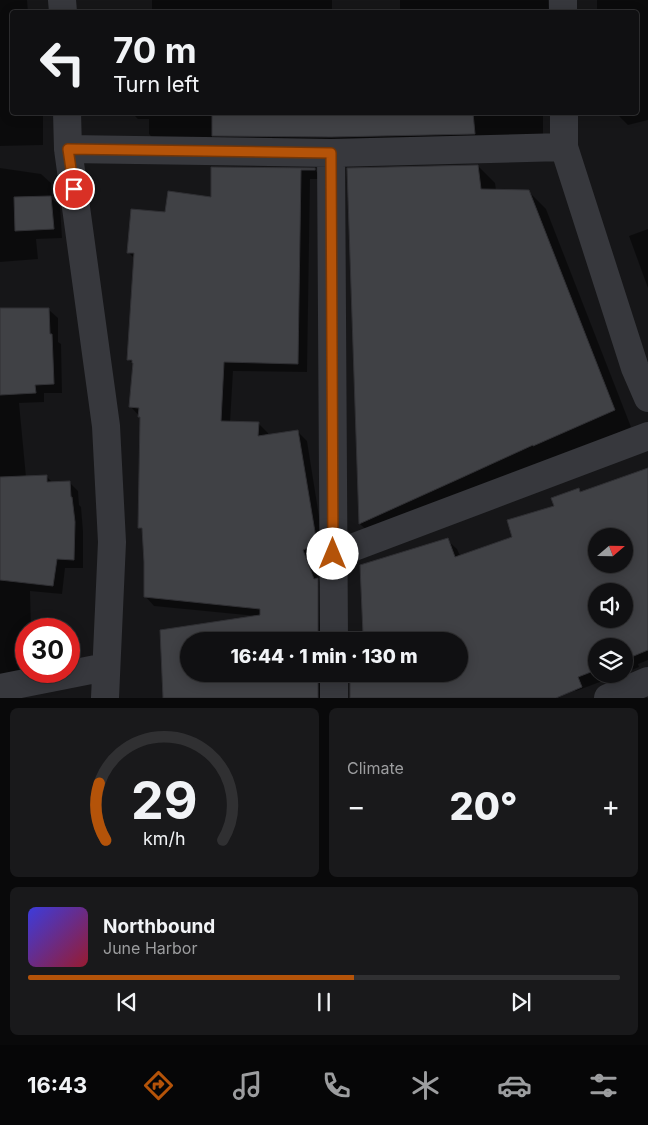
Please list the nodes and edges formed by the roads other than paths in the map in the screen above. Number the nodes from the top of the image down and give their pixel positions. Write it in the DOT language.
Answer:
graph roads {
  1 [pos="67,115"];
  2 [pos="564,115"];
  3 [pos="564,147"];
  4 [pos="68,149"];
  5 [pos="331,153"];
  6 [pos="648,398"];
  7 [pos="648,436"];
  8 [pos="333,554"];
  9 [pos="334,632"];
  10 [pos="106,667"];
  11 [pos="648,680"];
  12 [pos="334,682"];
  13 [pos="0,688"];
  14 [pos="105,698"];
  15 [pos="334,698"];
  16 [pos="608,698"];
  1 -- 4 [label="street"];
  2 -- 3 [label="street"];
  3 -- 5 [label="street"];
  3 -- 6 [label="street"];
  4 -- 5 [label="street"];
  4 -- 10 [label="street"];
  5 -- 8 [label="street"];
  7 -- 8 [label="street"];
  8 -- 9 [label="street"];
  10 -- 13 [label="street"];
  10 -- 14 [label="street"];
  11 -- 16 [label="street"];
  12 -- 15 [label="street"];
}
